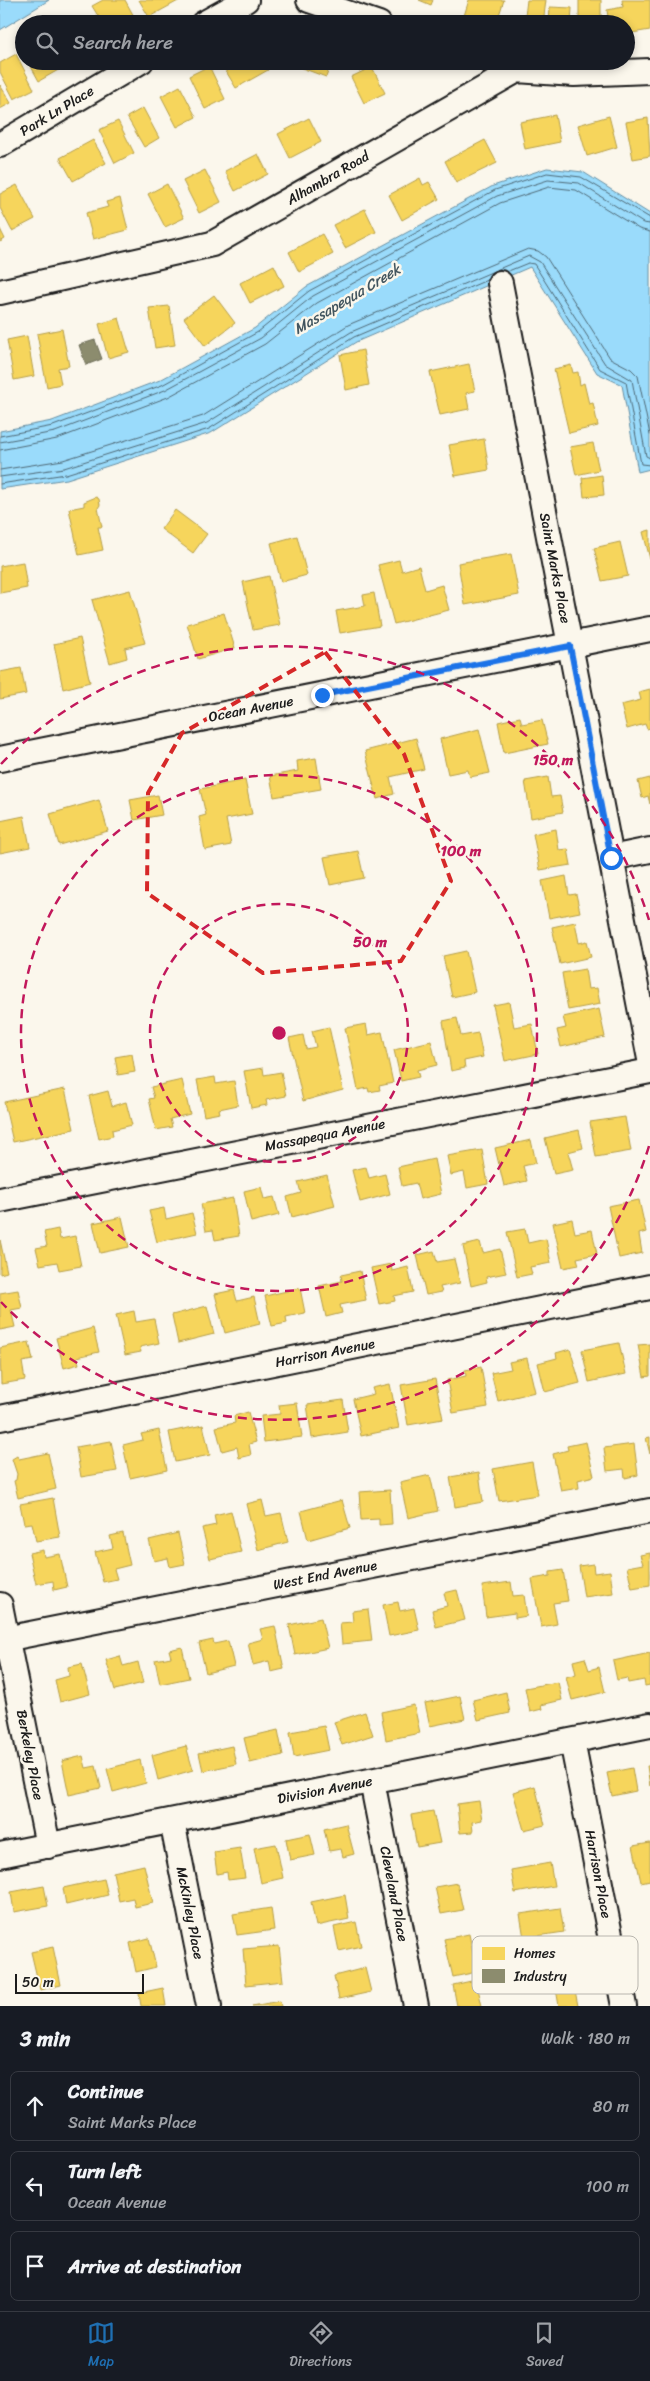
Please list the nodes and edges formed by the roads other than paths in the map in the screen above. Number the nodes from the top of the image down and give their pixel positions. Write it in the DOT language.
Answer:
graph roads {
  1 [pos="246,0"];
  2 [pos="309,0"];
  3 [pos="219,15"];
  4 [pos="353,15"];
  5 [pos="125,70"];
  6 [pos="517,70"];
  7 [pos="650,71"];
  8 [pos="0,145"];
  9 [pos="500,283"];
  10 [pos="0,292"];
  11 [pos="650,629"];
  12 [pos="570,646"];
  13 [pos="0,759"];
  14 [pos="650,850"];
  15 [pos="611,858"];
  16 [pos="650,1059"];
  17 [pos="650,1070"];
  18 [pos="0,1200"];
  19 [pos="650,1287"];
  20 [pos="0,1418"];
  21 [pos="650,1511"];
  22 [pos="0,1605"];
  23 [pos="3,1639"];
  24 [pos="650,1726"];
  25 [pos="572,1741"];
  26 [pos="372,1781"];
  27 [pos="172,1821"];
  28 [pos="48,1846"];
  29 [pos="0,1855"];
  30 [pos="610,1936"];
  31 [pos="209,2006"];
  32 [pos="416,2006"];
  1 -- 3 [label="street"];
  2 -- 4 [label="street"];
  5 -- 8 [label="street, Park Ln Place"];
  6 -- 7 [label="street"];
  6 -- 10 [label="street, Alhambra Road"];
  9 -- 12 [label="street, Saint Marks Place"];
  11 -- 12 [label="street, Ocean Avenue"];
  12 -- 13 [label="street, Ocean Avenue"];
  12 -- 15 [label="street, Saint Marks Place"];
  14 -- 15 [label="street"];
  15 -- 16 [label="street, Saint Marks Place"];
  17 -- 18 [label="street, Massapequa Avenue"];
  19 -- 20 [label="street, Harrison Avenue"];
  21 -- 23 [label="street, West End Avenue"];
  22 -- 23 [label="street, Berkeley Place"];
  23 -- 28 [label="street, Berkeley Place"];
  24 -- 25 [label="street, Division Avenue"];
  25 -- 26 [label="street, Division Avenue"];
  25 -- 30 [label="street, Harrison Place"];
  26 -- 27 [label="street, Division Avenue"];
  26 -- 32 [label="street, Cleveland Place"];
  27 -- 28 [label="street, Division Avenue"];
  27 -- 31 [label="street, McKinley Place"];
  28 -- 29 [label="street, Division Avenue"];
}
